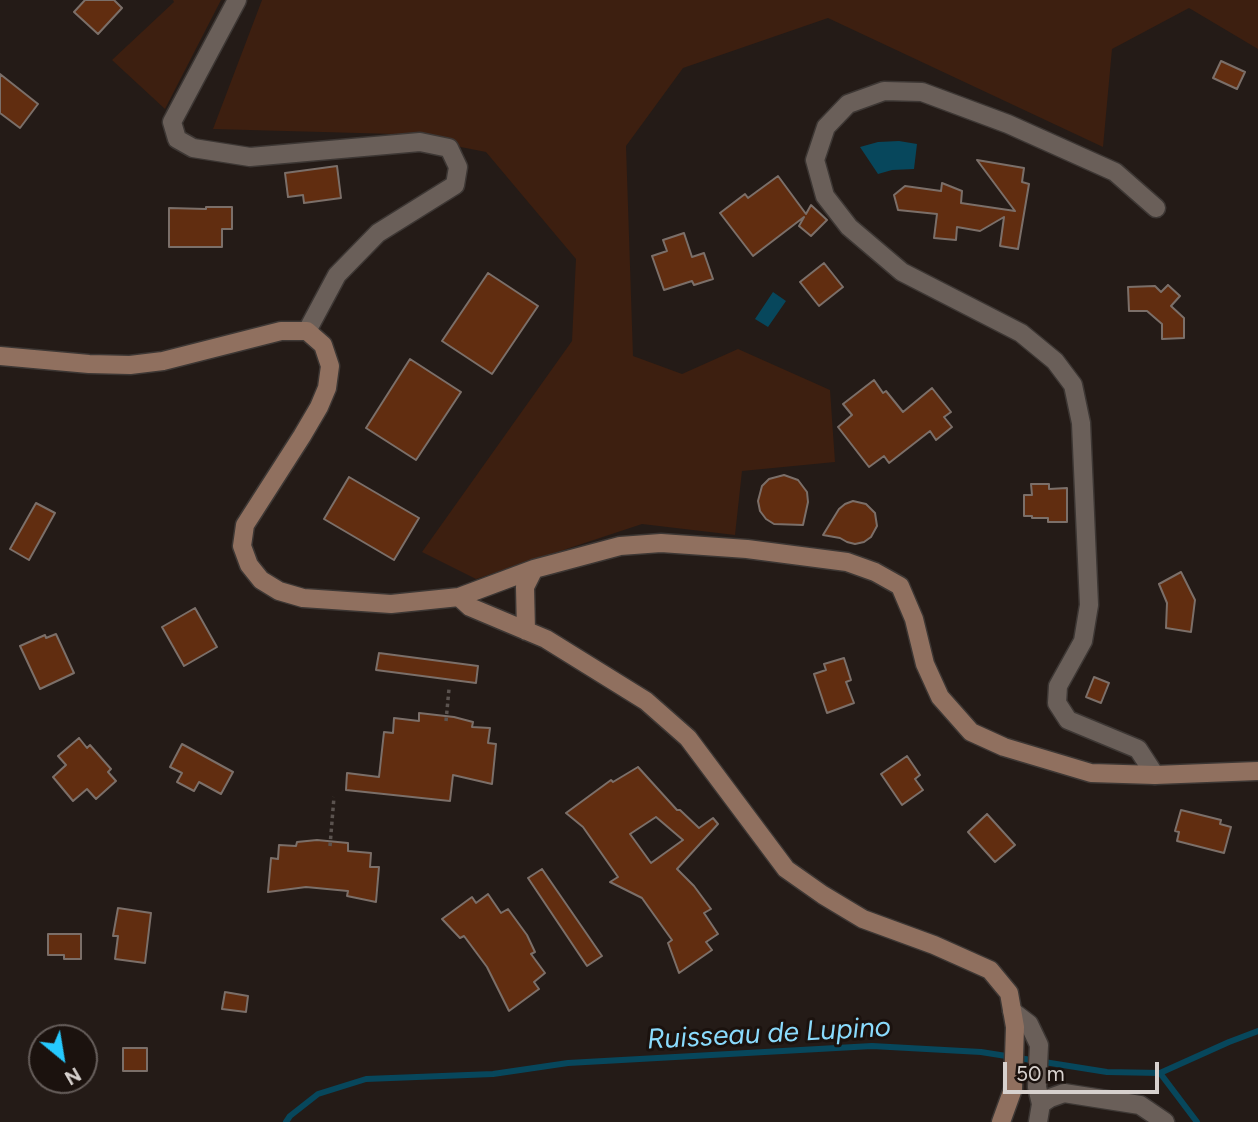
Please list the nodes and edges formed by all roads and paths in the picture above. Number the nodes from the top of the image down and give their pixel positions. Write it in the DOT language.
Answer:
graph roads {
  1 [pos="237,0"];
  2 [pos="1156,208"];
  3 [pos="307,331"];
  4 [pos="0,356"];
  5 [pos="534,569"];
  6 [pos="459,597"];
  7 [pos="526,631"];
  8 [pos="449,689"];
  9 [pos="446,721"];
  10 [pos="1258,771"];
  11 [pos="1155,775"];
  12 [pos="334,797"];
  13 [pos="330,846"];
  14 [pos="1013,1019"];
  15 [pos="1040,1113"];
  16 [pos="1001,1122"];
  17 [pos="1166,1122"];
  1 -- 3 [label="street"];
  2 -- 11 [label="street"];
  3 -- 4 [label="main road"];
  3 -- 6 [label="main road"];
  5 -- 6 [label="main road"];
  5 -- 7 [label="main road"];
  5 -- 11 [label="main road"];
  6 -- 7 [label="main road"];
  7 -- 14 [label="main road"];
  8 -- 9 [label="path"];
  10 -- 11 [label="main road"];
  12 -- 13 [label="path"];
  14 -- 15 [label="street"];
  14 -- 16 [label="main road"];
  15 -- 17 [label="street"];
}
